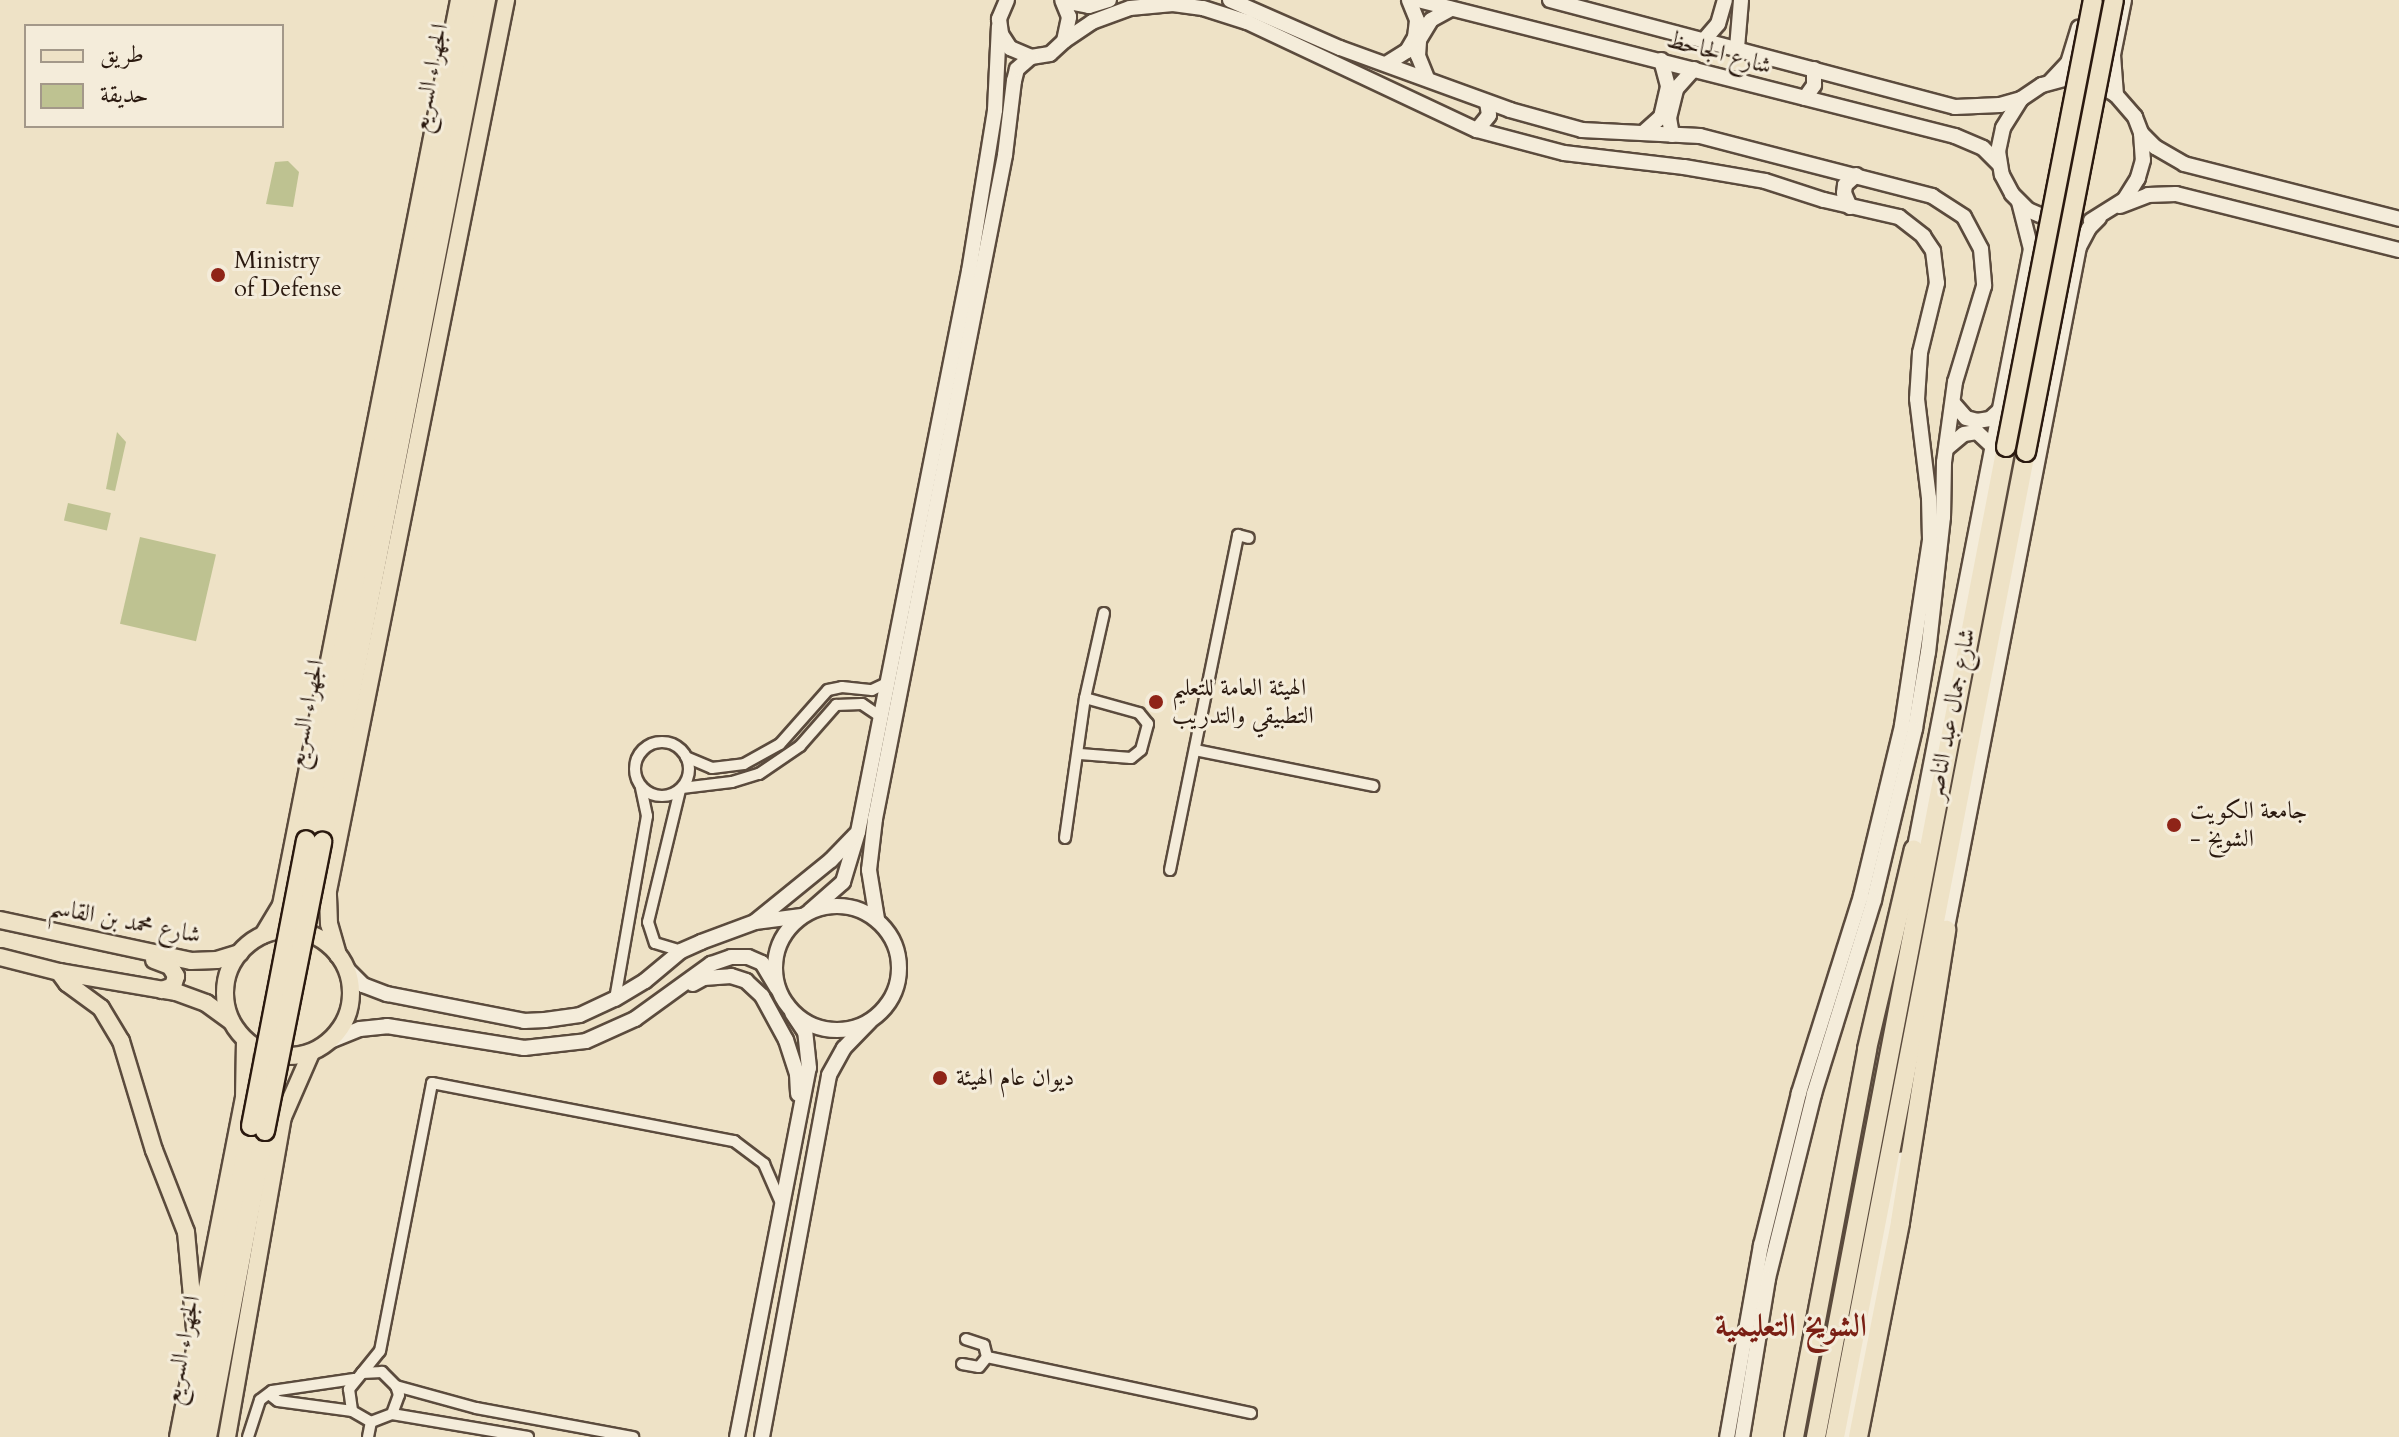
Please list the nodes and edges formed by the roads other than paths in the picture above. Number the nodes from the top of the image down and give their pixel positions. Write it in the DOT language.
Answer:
graph roads {
  1 [pos="459,0"];
  2 [pos="469,0"];
  3 [pos="486,0"];
  4 [pos="506,0"];
  5 [pos="1007,0"];
  6 [pos="1062,0"];
  7 [pos="1109,0"];
  8 [pos="1230,0"];
  9 [pos="1409,0"];
  10 [pos="1418,0"];
  11 [pos="1550,0"];
  12 [pos="1725,0"];
  13 [pos="1741,0"];
  14 [pos="2084,0"];
  15 [pos="2093,0"];
  16 [pos="2114,0"];
  17 [pos="2124,0"];
  18 [pos="1451,9"];
  19 [pos="1721,18"];
  20 [pos="1738,20"];
  21 [pos="999,26"];
  22 [pos="1704,40"];
  23 [pos="1064,41"];
  24 [pos="1737,48"];
  25 [pos="1031,57"];
  26 [pos="1661,60"];
  27 [pos="1386,64"];
  28 [pos="1694,69"];
  29 [pos="1814,69"];
  30 [pos="1427,78"];
  31 [pos="2050,82"];
  32 [pos="2116,95"];
  33 [pos="1805,98"];
  34 [pos="2021,99"];
  35 [pos="1487,102"];
  36 [pos="1510,110"];
  37 [pos="1477,130"];
  38 [pos="2141,133"];
  39 [pos="1643,134"];
  40 [pos="1672,135"];
  41 [pos="1498,136"];
  42 [pos="2000,165"];
  43 [pos="1833,169"];
  44 [pos="1856,175"];
  45 [pos="2265,185"];
  46 [pos="1824,200"];
  47 [pos="2019,202"];
  48 [pos="1850,207"];
  49 [pos="2116,208"];
  50 [pos="2250,211"];
  51 [pos="2099,218"];
  52 [pos="2399,219"];
  53 [pos="2399,250"];
  54 [pos="1954,404"];
  55 [pos="2000,410"];
  56 [pos="1993,447"];
  57 [pos="1946,449"];
  58 [pos="936,478"];
  59 [pos="1249,538"];
  60 [pos="1104,613"];
  61 [pos="887,683"];
  62 [pos="1085,698"];
  63 [pos="886,711"];
  64 [pos="1195,750"];
  65 [pos="1080,754"];
  66 [pos="686,757"];
  67 [pos="1373,786"];
  68 [pos="641,788"];
  69 [pos="681,789"];
  70 [pos="858,832"];
  71 [pos="1065,838"];
  72 [pos="1914,849"];
  73 [pos="1170,870"];
  74 [pos="806,914"];
  75 [pos="1863,915"];
  76 [pos="877,919"];
  77 [pos="0,920"];
  78 [pos="755,922"];
  79 [pos="1946,930"];
  80 [pos="263,935"];
  81 [pos="1852,948"];
  82 [pos="681,951"];
  83 [pos="240,953"];
  84 [pos="148,955"];
  85 [pos="0,957"];
  86 [pos="343,962"];
  87 [pos="59,972"];
  88 [pos="777,988"];
  89 [pos="162,990"];
  90 [pos="615,999"];
  91 [pos="661,1002"];
  92 [pos="792,1013"];
  93 [pos="510,1018"];
  94 [pos="231,1021"];
  95 [pos="870,1021"];
  96 [pos="245,1040"];
  97 [pos="330,1041"];
  98 [pos="504,1046"];
  99 [pos="311,1053"];
  100 [pos="800,1106"];
  101 [pos="781,1206"];
  102 [pos="804,1213"];
  103 [pos="966,1339"];
  104 [pos="196,1340"];
  105 [pos="380,1351"];
  106 [pos="987,1357"];
  107 [pos="962,1364"];
  108 [pos="358,1376"];
  109 [pos="394,1382"];
  110 [pos="269,1394"];
  111 [pos="352,1411"];
  112 [pos="1251,1413"];
  113 [pos="392,1414"];
  114 [pos="371,1422"];
  115 [pos="736,1435"];
  116 [pos="178,1437"];
  117 [pos="190,1437"];
  118 [pos="207,1437"];
  119 [pos="227,1437"];
  120 [pos="248,1437"];
  121 [pos="368,1437"];
  122 [pos="528,1437"];
  123 [pos="633,1437"];
  124 [pos="762,1437"];
  125 [pos="1727,1437"];
  126 [pos="1742,1437"];
  127 [pos="1794,1437"];
  128 [pos="1801,1437"];
  129 [pos="1816,1437"];
  130 [pos="1835,1437"];
  131 [pos="1847,1437"];
  132 [pos="1858,1437"];
  1 -- 80 [label="main road, الجهراء السريع"];
  2 -- 117 [label="highway, الجهراء السريع, bridge"];
  3 -- 118 [label="highway, الجهراء السريع, bridge"];
  4 -- 86 [label="main road"];
  5 -- 21 [label="street"];
  6 -- 7 [label="street"];
  6 -- 23 [label="street"];
  8 -- 27 [label="street"];
  9 -- 27 [label="street"];
  10 -- 18 [label="street, شارع الجاحظ"];
  11 -- 22 [label="street, شارع الجاحظ"];
  12 -- 19 [label="street"];
  13 -- 20 [label="street"];
  14 -- 31 [label="street"];
  15 -- 129 [label="highway, شارع جمال عبد الناصر, bridge"];
  16 -- 130 [label="highway, شارع جمال عبد الناصر, bridge"];
  17 -- 32 [label="street"];
  18 -- 26 [label="street, شارع الجاحظ"];
  18 -- 30 [label="street"];
  19 -- 20 [label="street"];
  19 -- 22 [label="street"];
  20 -- 24 [label="street"];
  21 -- 25 [label="street"];
  21 -- 58 [label="street"];
  22 -- 24 [label="street, شارع الجاحظ"];
  23 -- 25 [label="street"];
  23 -- 37 [label="street"];
  24 -- 29 [label="street, شارع الجاحظ"];
  25 -- 58 [label="street"];
  26 -- 28 [label="street, شارع الجاحظ"];
  26 -- 39 [label="street"];
  27 -- 30 [label="street"];
  28 -- 33 [label="street, شارع الجاحظ"];
  28 -- 40 [label="street"];
  29 -- 33 [label="street"];
  29 -- 34 [label="street, شارع الجاحظ"];
  30 -- 35 [label="street"];
  31 -- 32 [label="street"];
  31 -- 34 [label="street"];
  32 -- 38 [label="street"];
  33 -- 42 [label="street, شارع الجاحظ"];
  34 -- 42 [label="street"];
  35 -- 36 [label="street"];
  35 -- 37 [label="street"];
  36 -- 39 [label="street"];
  36 -- 41 [label="street"];
  37 -- 41 [label="street"];
  38 -- 45 [label="street"];
  38 -- 49 [label="street"];
  39 -- 40 [label="street"];
  40 -- 43 [label="street"];
  41 -- 46 [label="street"];
  42 -- 47 [label="street"];
  43 -- 44 [label="street"];
  43 -- 46 [label="street"];
  44 -- 48 [label="street"];
  44 -- 54 [label="street"];
  45 -- 50 [label="street"];
  45 -- 52 [label="street"];
  46 -- 48 [label="street"];
  47 -- 51 [label="street"];
  47 -- 55 [label="street"];
  48 -- 75 [label="street"];
  49 -- 50 [label="street"];
  49 -- 51 [label="street"];
  50 -- 53 [label="street"];
  51 -- 79 [label="street"];
  54 -- 55 [label="street"];
  54 -- 57 [label="street"];
  55 -- 56 [label="street"];
  56 -- 57 [label="street"];
  56 -- 72 [label="street"];
  57 -- 75 [label="street"];
  58 -- 61 [label="street"];
  58 -- 63 [label="street"];
  59 -- 64 [label="street"];
  60 -- 62 [label="street"];
  61 -- 63 [label="street"];
  61 -- 66 [label="street"];
  62 -- 65 [label="street"];
  62 -- 65 [label="street"];
  63 -- 69 [label="street"];
  63 -- 70 [label="street"];
  63 -- 76 [label="street"];
  64 -- 67 [label="street"];
  64 -- 73 [label="street"];
  65 -- 71 [label="street"];
  66 -- 68 [label="street"];
  66 -- 69 [label="street"];
  68 -- 69 [label="street"];
  68 -- 90 [label="street"];
  69 -- 82 [label="street"];
  70 -- 74 [label="street"];
  70 -- 78 [label="street"];
  72 -- 127 [label="highway"];
  72 -- 128 [label="street"];
  74 -- 76 [label="street"];
  74 -- 78 [label="street"];
  74 -- 88 [label="street"];
  75 -- 81 [label="street"];
  76 -- 95 [label="street"];
  77 -- 84 [label="main road, شارع محمد بن القاسم"];
  78 -- 82 [label="street"];
  79 -- 131 [label="street"];
  79 -- 132 [label="highway"];
  80 -- 83 [label="main road"];
  80 -- 86 [label="main road"];
  81 -- 125 [label="street"];
  81 -- 126 [label="street"];
  82 -- 90 [label="street"];
  83 -- 84 [label="main road, شارع محمد بن القاسم"];
  83 -- 94 [label="main road"];
  84 -- 89 [label="main road"];
  85 -- 87 [label="main road"];
  86 -- 93 [label="street"];
  86 -- 97 [label="main road"];
  87 -- 89 [label="main road"];
  87 -- 104 [label="main road"];
  88 -- 91 [label="street"];
  88 -- 92 [label="street"];
  89 -- 94 [label="main road"];
  90 -- 93 [label="street"];
  91 -- 98 [label="street"];
  91 -- 100 [label="street"];
  92 -- 95 [label="street"];
  92 -- 100 [label="street"];
  93 -- 98 [label="street"];
  94 -- 96 [label="main road"];
  95 -- 102 [label="street"];
  96 -- 99 [label="main road"];
  96 -- 104 [label="main road, الجهراء السريع"];
  97 -- 98 [label="street"];
  97 -- 99 [label="main road"];
  99 -- 119 [label="main road"];
  100 -- 101 [label="street"];
  101 -- 102 [label="street"];
  101 -- 105 [label="street"];
  101 -- 115 [label="street"];
  102 -- 124 [label="street"];
  103 -- 106 [label="street"];
  104 -- 116 [label="main road, الجهراء السريع"];
  105 -- 108 [label="street"];
  105 -- 109 [label="street"];
  106 -- 107 [label="street"];
  106 -- 112 [label="street"];
  108 -- 109 [label="street"];
  108 -- 110 [label="street"];
  108 -- 111 [label="street"];
  109 -- 113 [label="street"];
  109 -- 123 [label="street"];
  110 -- 111 [label="street"];
  110 -- 120 [label="street"];
  111 -- 114 [label="street"];
  113 -- 114 [label="street"];
  113 -- 122 [label="street"];
  114 -- 121 [label="street"];
}
